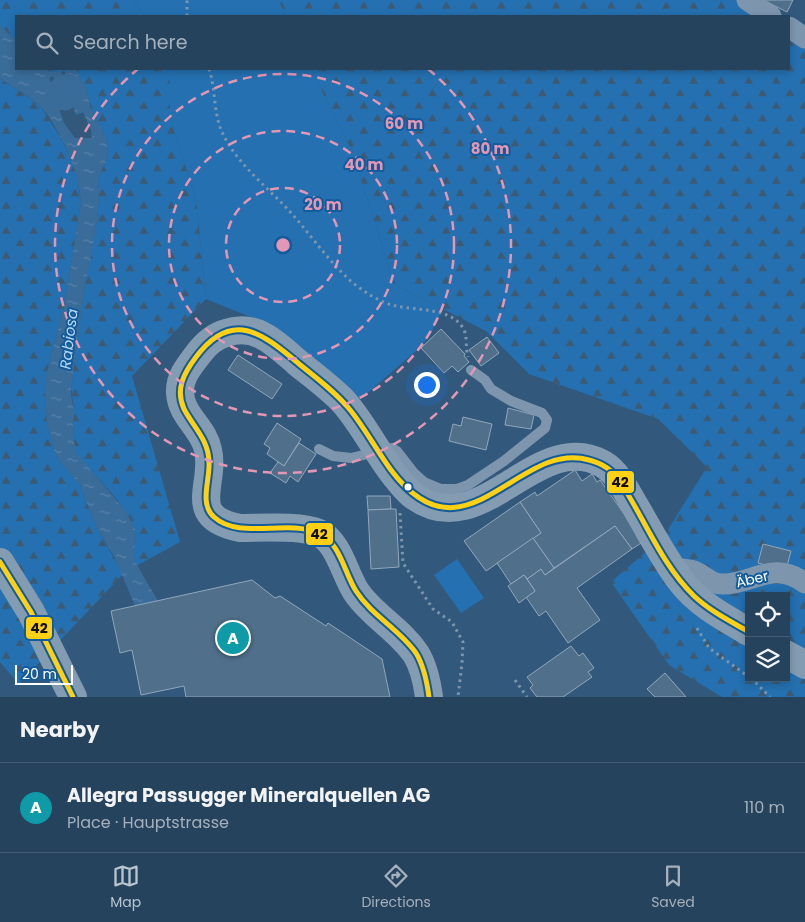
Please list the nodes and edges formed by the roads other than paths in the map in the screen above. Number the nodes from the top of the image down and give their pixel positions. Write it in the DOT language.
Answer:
graph roads {
  1 [pos="747,0"];
  2 [pos="770,15"];
  3 [pos="790,29"];
  4 [pos="805,38"];
  5 [pos="471,370"];
  6 [pos="319,450"];
  7 [pos="378,451"];
  8 [pos="0,562"];
  9 [pos="671,568"];
  10 [pos="805,583"];
  11 [pos="745,630"];
  12 [pos="790,656"];
  13 [pos="805,665"];
  14 [pos="73,697"];
  15 [pos="429,697"];
  1 -- 2 [label="street"];
  3 -- 4 [label="street"];
  5 -- 7 [label="lane"];
  6 -- 7 [label="lane"];
  7 -- 9 [label="street"];
  7 -- 15 [label="street"];
  8 -- 14 [label="street"];
  9 -- 10 [label="street, Äber"];
  9 -- 11 [label="street"];
  12 -- 13 [label="street"];
}
